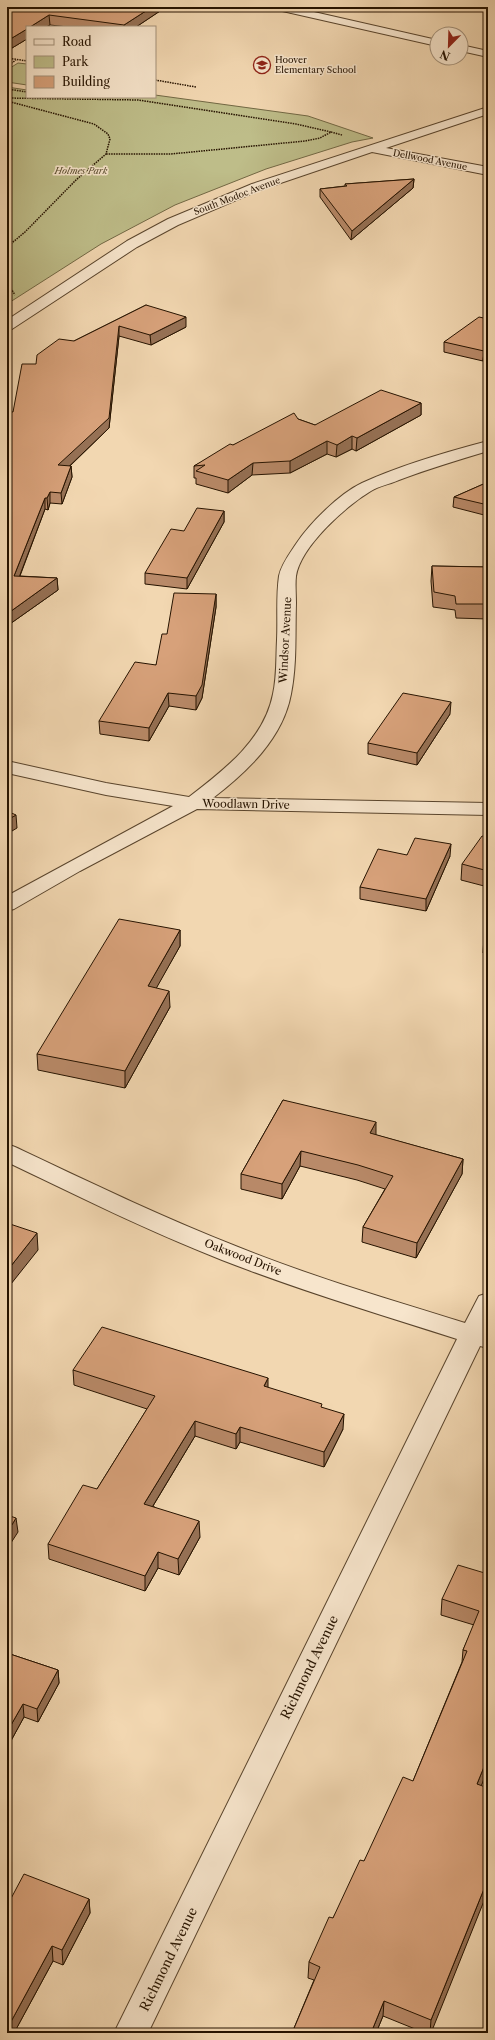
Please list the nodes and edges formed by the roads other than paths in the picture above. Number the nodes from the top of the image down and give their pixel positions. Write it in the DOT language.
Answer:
graph roads {
  1 [pos="278,7"];
  2 [pos="295,8"];
  3 [pos="429,41"];
  4 [pos="469,50"];
  5 [pos="488,54"];
  6 [pos="488,110"];
  7 [pos="372,149"];
  8 [pos="488,171"];
  9 [pos="7,326"];
  10 [pos="488,446"];
  11 [pos="7,767"];
  12 [pos="193,803"];
  13 [pos="488,809"];
  14 [pos="7,905"];
  15 [pos="7,1152"];
  16 [pos="488,1302"];
  17 [pos="479,1337"];
  18 [pos="131,2033"];
  1 -- 2 [label="street"];
  2 -- 3 [label="street"];
  4 -- 5 [label="street"];
  6 -- 7 [label="street, South Modoc Avenue"];
  7 -- 8 [label="street, Dellwood Avenue"];
  7 -- 9 [label="street, South Modoc Avenue"];
  10 -- 12 [label="street, Windsor Avenue"];
  11 -- 12 [label="street, Woodlawn Drive"];
  12 -- 13 [label="street, Woodlawn Drive"];
  12 -- 14 [label="street, Windsor Avenue"];
  15 -- 17 [label="street, Oakwood Drive"];
  16 -- 17 [label="street, Richmond Avenue"];
  17 -- 18 [label="street, Richmond Avenue"];
}
